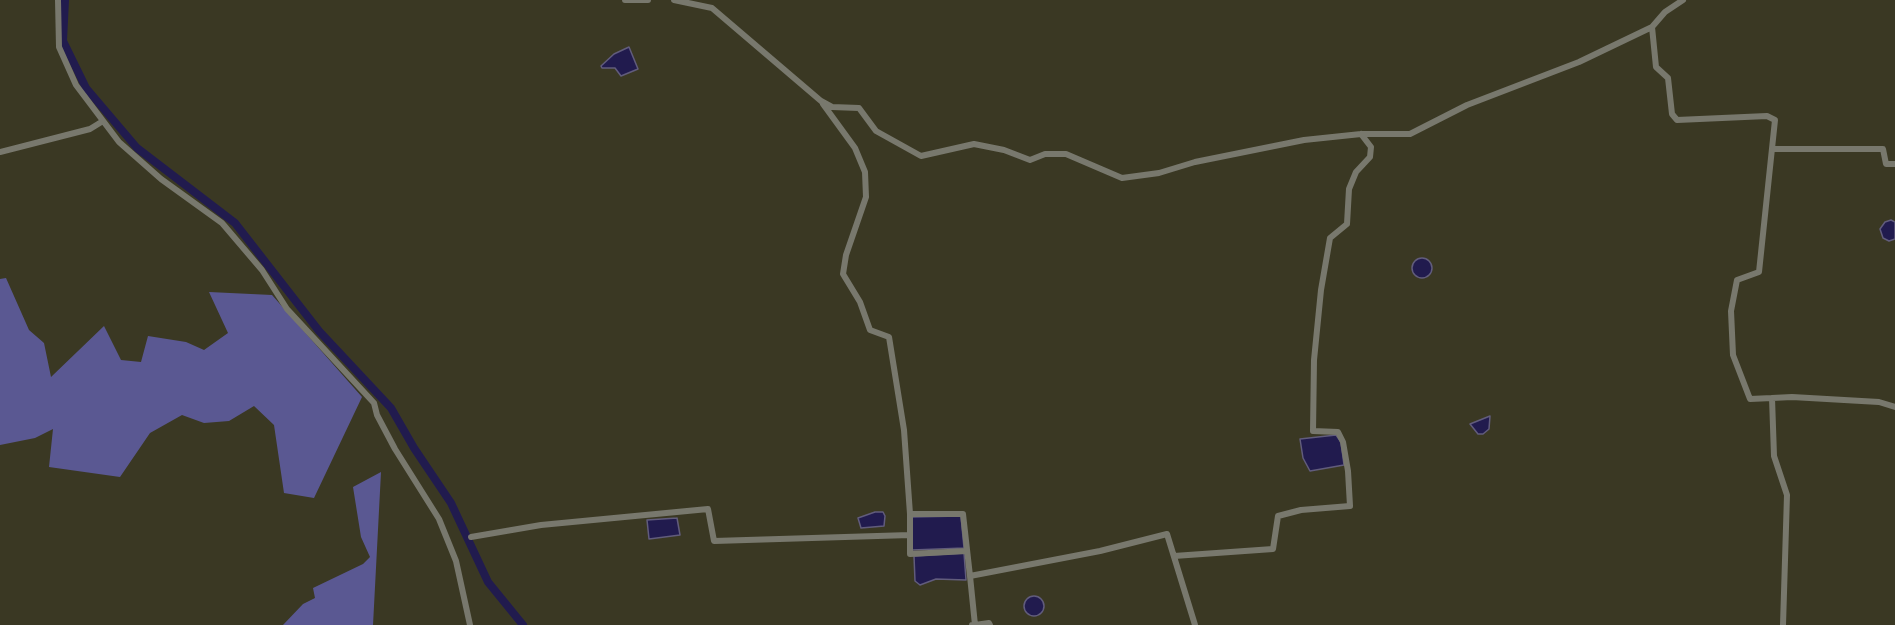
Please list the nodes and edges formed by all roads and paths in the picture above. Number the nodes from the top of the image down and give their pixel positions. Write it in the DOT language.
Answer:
graph roads {
  1 [pos="58,0"];
  2 [pos="625,0"];
  3 [pos="648,0"];
  4 [pos="674,0"];
  5 [pos="1683,0"];
  6 [pos="1652,27"];
  7 [pos="821,100"];
  8 [pos="103,122"];
  9 [pos="1361,134"];
  10 [pos="1772,149"];
  11 [pos="0,152"];
  12 [pos="1895,164"];
  13 [pos="1772,398"];
  14 [pos="1895,407"];
  15 [pos="910,514"];
  16 [pos="910,535"];
  17 [pos="471,537"];
  18 [pos="967,551"];
  19 [pos="1174,556"];
  20 [pos="970,576"];
  21 [pos="471,625"];
  22 [pos="974,625"];
  23 [pos="990,625"];
  24 [pos="1195,625"];
  25 [pos="1783,625"];
  1 -- 8 [label="street"];
  2 -- 3 [label="street"];
  4 -- 7 [label="street"];
  5 -- 6 [label="street"];
  6 -- 9 [label="street"];
  6 -- 10 [label="street"];
  7 -- 9 [label="street"];
  7 -- 15 [label="street"];
  8 -- 11 [label="street"];
  8 -- 21 [label="street"];
  9 -- 19 [label="street"];
  10 -- 12 [label="street"];
  10 -- 13 [label="street"];
  13 -- 14 [label="street"];
  13 -- 25 [label="street"];
  15 -- 16 [label="street"];
  15 -- 18 [label="street"];
  16 -- 17 [label="street"];
  16 -- 18 [label="street"];
  18 -- 20 [label="street"];
  19 -- 20 [label="street"];
  19 -- 24 [label="street"];
  20 -- 22 [label="street"];
  22 -- 23 [label="street"];
}
